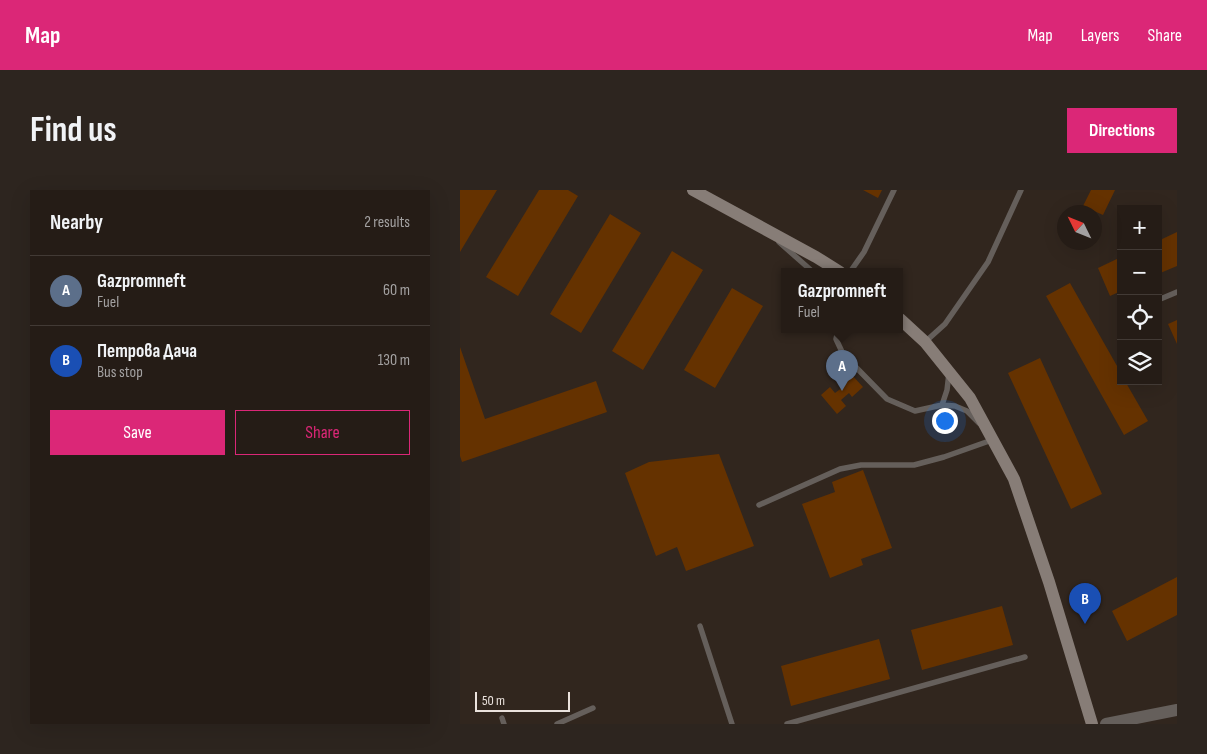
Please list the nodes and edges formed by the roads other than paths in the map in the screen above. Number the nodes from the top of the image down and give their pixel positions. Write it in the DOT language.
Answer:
graph roads {
  1 [pos="693,190"];
  2 [pos="894,190"];
  3 [pos="1021,190"];
  4 [pos="764,229"];
  5 [pos="808,268"];
  6 [pos="833,268"];
  7 [pos="853,268"];
  8 [pos="1177,292"];
  9 [pos="1162,298"];
  10 [pos="903,322"];
  11 [pos="837,333"];
  12 [pos="925,342"];
  13 [pos="949,371"];
  14 [pos="942,405"];
  15 [pos="994,439"];
  16 [pos="759,505"];
  17 [pos="700,626"];
  18 [pos="1025,657"];
  19 [pos="592,708"];
  20 [pos="1177,710"];
  21 [pos="557,724"];
  22 [pos="732,724"];
  23 [pos="787,724"];
  24 [pos="1092,724"];
  25 [pos="1106,724"];
  1 -- 4 [label="main road"];
  2 -- 7 [label="lane"];
  3 -- 12 [label="lane"];
  4 -- 5 [label="lane"];
  4 -- 6 [label="main road"];
  8 -- 9 [label="lane"];
  10 -- 12 [label="main road"];
  11 -- 14 [label="lane"];
  12 -- 13 [label="main road"];
  13 -- 14 [label="lane"];
  13 -- 15 [label="main road"];
  14 -- 15 [label="lane"];
  15 -- 16 [label="lane"];
  15 -- 24 [label="main road"];
  17 -- 22 [label="lane"];
  18 -- 23 [label="lane"];
  19 -- 21 [label="lane"];
  20 -- 25 [label="street"];
}
